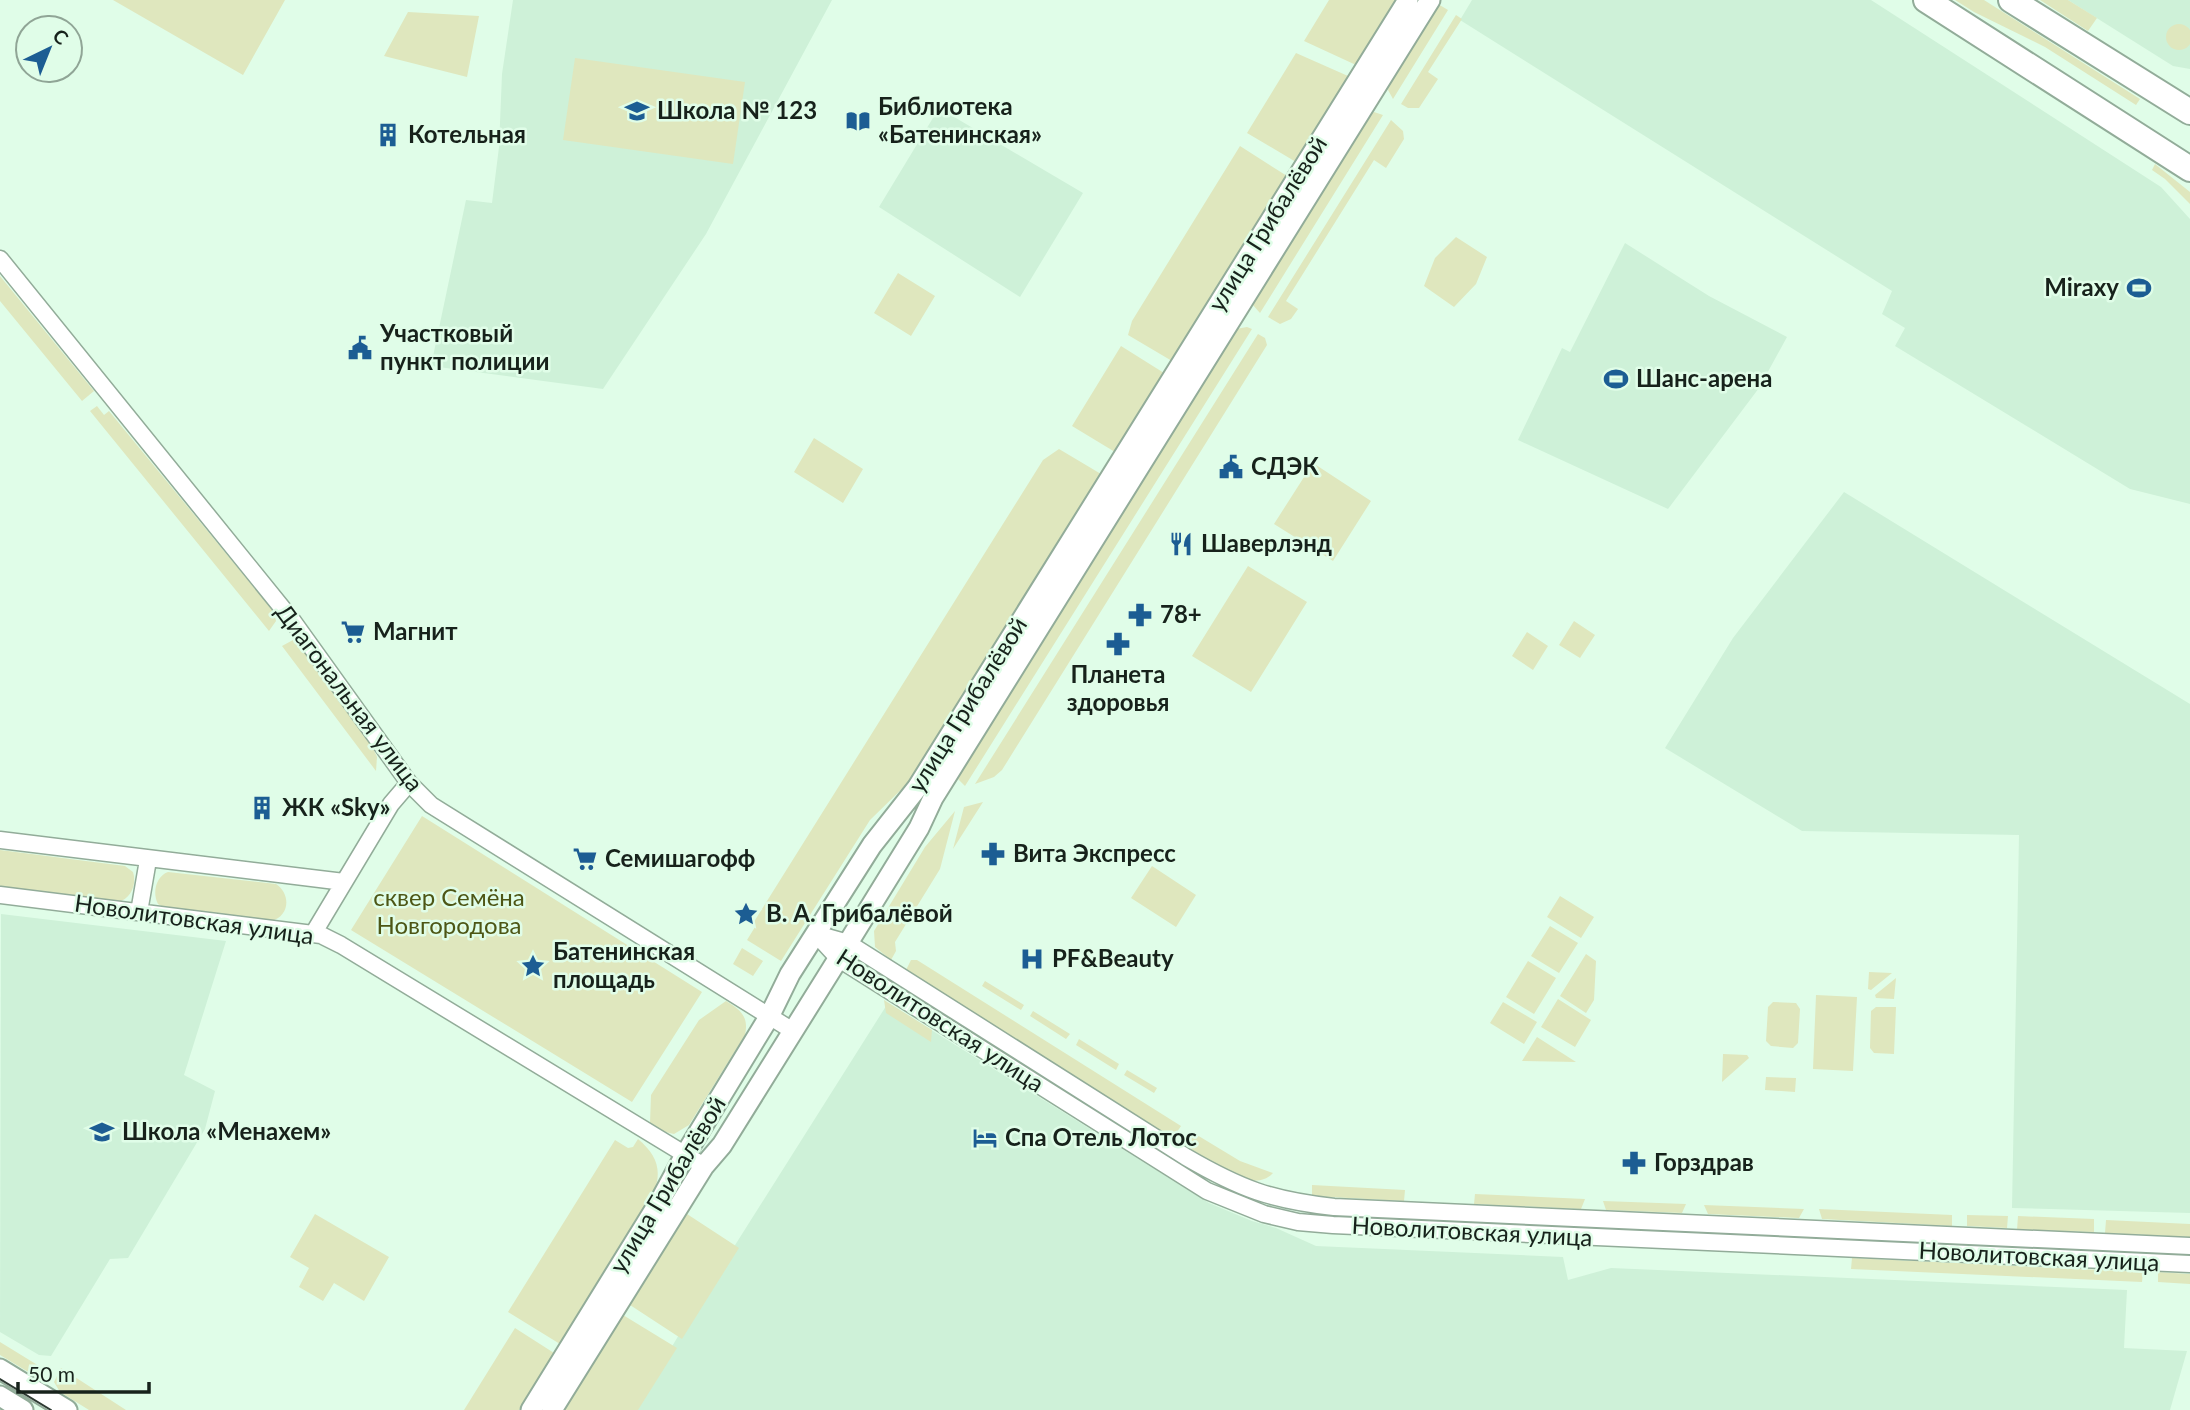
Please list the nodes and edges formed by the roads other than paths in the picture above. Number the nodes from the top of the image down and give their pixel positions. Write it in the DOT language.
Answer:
graph roads {
  1 [pos="1408,0"];
  2 [pos="1430,0"];
  3 [pos="1926,0"];
  4 [pos="2011,0"];
  5 [pos="2190,112"];
  6 [pos="2190,169"];
  7 [pos="0,259"];
  8 [pos="409,783"];
  9 [pos="0,840"];
  10 [pos="148,860"];
  11 [pos="344,882"];
  12 [pos="0,895"];
  13 [pos="139,912"];
  14 [pos="313,934"];
  15 [pos="816,934"];
  16 [pos="844,951"];
  17 [pos="769,1017"];
  18 [pos="793,1031"];
  19 [pos="685,1155"];
  20 [pos="704,1166"];
  21 [pos="2190,1246"];
  22 [pos="2190,1264"];
  23 [pos="0,1369"];
  24 [pos="0,1396"];
  25 [pos="23,1410"];
  26 [pos="67,1410"];
  27 [pos="531,1410"];
  28 [pos="552,1410"];
  1 -- 15 [label="street, улица Грибалёвой"];
  2 -- 16 [label="street, улица Грибалёвой"];
  3 -- 6 [label="main road"];
  4 -- 5 [label="main road"];
  7 -- 8 [label="street, Диагональная улица"];
  8 -- 11 [label="street"];
  8 -- 17 [label="street, Диагональная улица"];
  9 -- 10 [label="street"];
  10 -- 11 [label="street"];
  10 -- 13 [label="street"];
  11 -- 14 [label="street"];
  12 -- 13 [label="street, Новолитовская улица"];
  13 -- 14 [label="street, Новолитовская улица"];
  14 -- 19 [label="street, Новолитовская улица"];
  15 -- 16 [label="street, Новолитовская улица"];
  15 -- 17 [label="street, улица Грибалёвой"];
  16 -- 18 [label="street, улица Грибалёвой"];
  16 -- 21 [label="street, Новолитовская улица"];
  16 -- 22 [label="street, Новолитовская улица"];
  17 -- 18 [label="street, Диагональная улица"];
  17 -- 19 [label="street, улица Грибалёвой"];
  18 -- 20 [label="street, улица Грибалёвой"];
  19 -- 20 [label="street, Новолитовская улица"];
  19 -- 27 [label="street, улица Грибалёвой"];
  20 -- 28 [label="street, улица Грибалёвой"];
  23 -- 26 [label="street"];
  24 -- 25 [label="street"];
}
